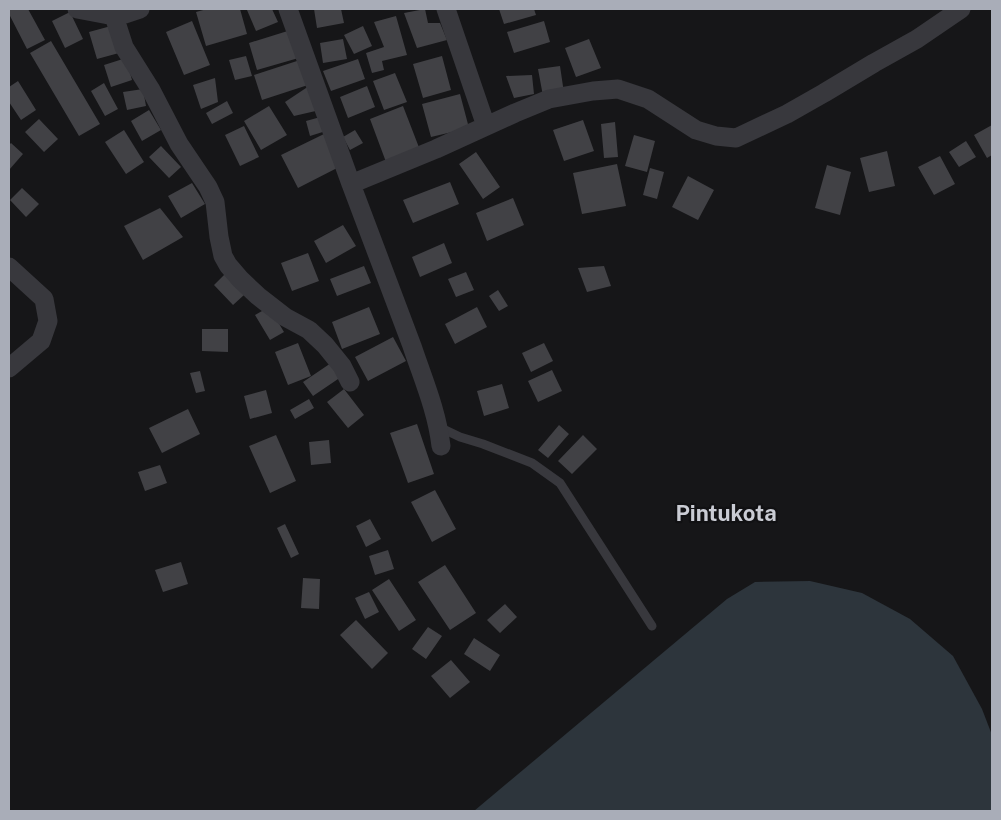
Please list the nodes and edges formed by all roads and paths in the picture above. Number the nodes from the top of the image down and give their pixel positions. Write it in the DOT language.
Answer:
graph roads {
  1 [pos="77,9"];
  2 [pos="140,9"];
  3 [pos="288,9"];
  4 [pos="446,9"];
  5 [pos="961,9"];
  6 [pos="114,16"];
  7 [pos="486,126"];
  8 [pos="351,184"];
  9 [pos="9,267"];
  10 [pos="9,368"];
  11 [pos="350,382"];
  12 [pos="439,427"];
  13 [pos="442,446"];
  14 [pos="652,626"];
  1 -- 6 [label="street"];
  2 -- 6 [label="street"];
  3 -- 8 [label="street"];
  4 -- 7 [label="street"];
  5 -- 7 [label="street"];
  6 -- 11 [label="street"];
  7 -- 8 [label="street"];
  8 -- 12 [label="street"];
  9 -- 10 [label="street"];
  12 -- 13 [label="street"];
  12 -- 14 [label="lane"];
}
